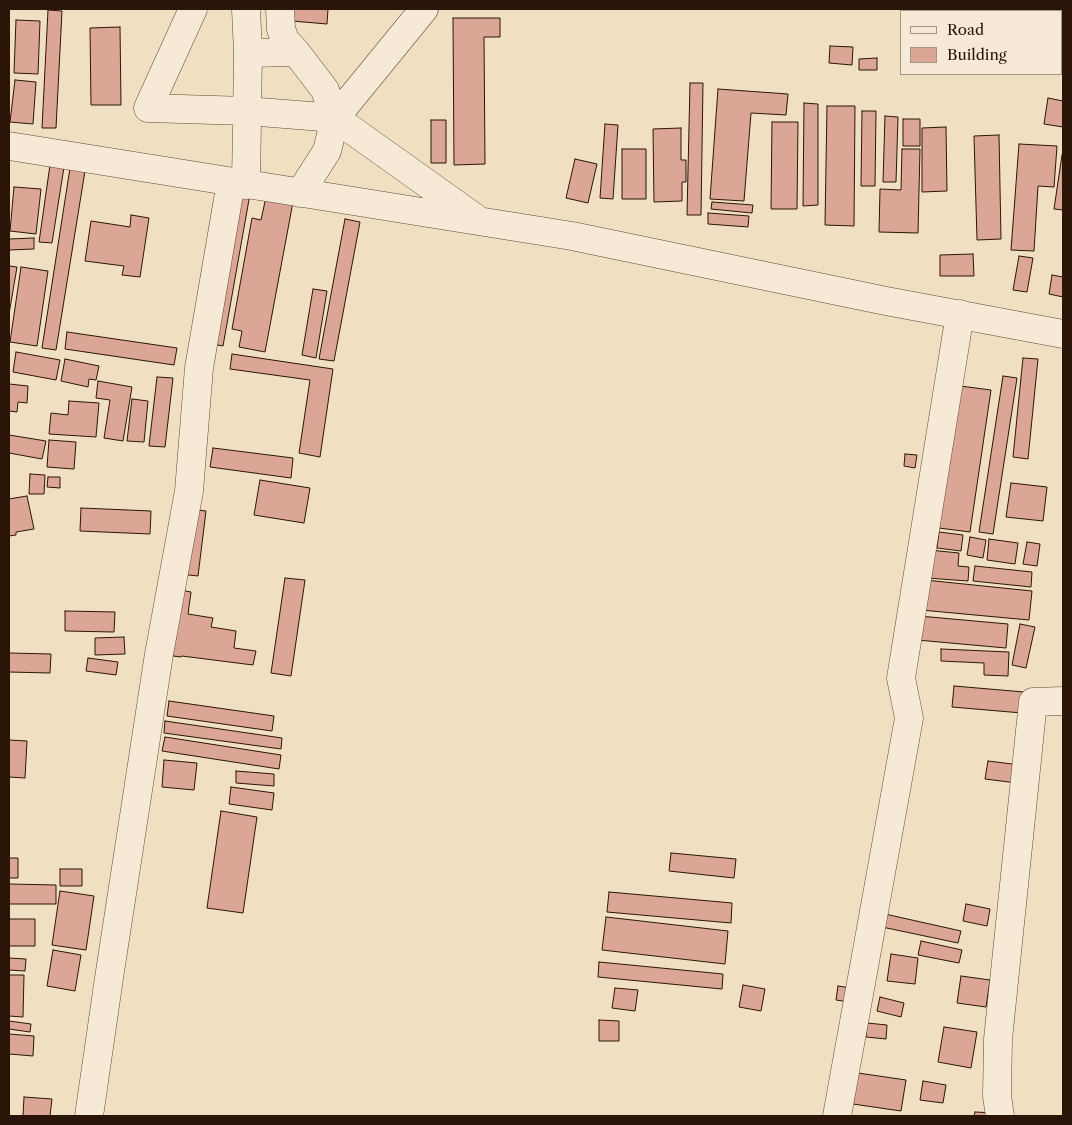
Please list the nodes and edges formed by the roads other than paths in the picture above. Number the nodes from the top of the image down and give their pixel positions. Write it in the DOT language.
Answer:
graph roads {
  1 [pos="193,9"];
  2 [pos="246,9"];
  3 [pos="280,9"];
  4 [pos="424,9"];
  5 [pos="248,52"];
  6 [pos="296,52"];
  7 [pos="247,111"];
  8 [pos="335,118"];
  9 [pos="9,146"];
  10 [pos="238,183"];
  11 [pos="300,193"];
  12 [pos="479,221"];
  13 [pos="960,314"];
  14 [pos="1063,334"];
  15 [pos="1063,702"];
  16 [pos="89,1116"];
  17 [pos="837,1116"];
  18 [pos="1000,1116"];
  1 -- 7 [label="street"];
  2 -- 5 [label="street"];
  3 -- 6 [label="street"];
  4 -- 8 [label="street"];
  5 -- 6 [label="street"];
  5 -- 7 [label="street"];
  6 -- 8 [label="street"];
  7 -- 8 [label="street"];
  7 -- 10 [label="street"];
  8 -- 11 [label="street"];
  8 -- 12 [label="street"];
  9 -- 10 [label="street"];
  10 -- 11 [label="street"];
  10 -- 16 [label="street"];
  11 -- 12 [label="street"];
  12 -- 13 [label="street"];
  13 -- 14 [label="street"];
  13 -- 17 [label="street"];
  15 -- 18 [label="street"];
}
